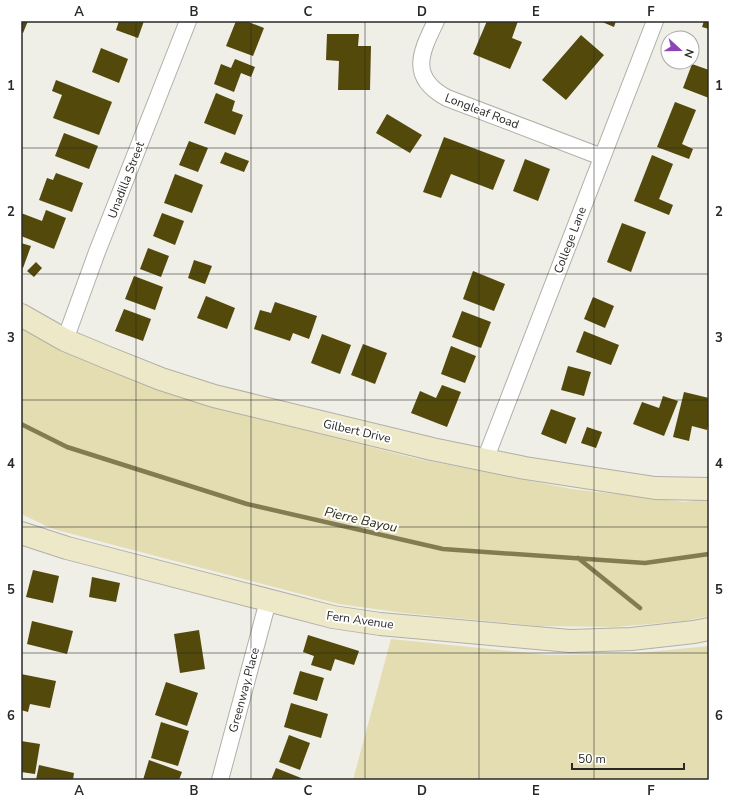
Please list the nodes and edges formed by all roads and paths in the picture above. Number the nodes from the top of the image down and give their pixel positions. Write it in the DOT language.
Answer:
graph roads {
  1 [pos="188,21"];
  2 [pos="436,21"];
  3 [pos="655,21"];
  4 [pos="602,157"];
  5 [pos="21,314"];
  6 [pos="65,340"];
  7 [pos="485,460"];
  8 [pos="709,489"];
  9 [pos="21,533"];
  10 [pos="268,601"];
  11 [pos="709,629"];
  12 [pos="220,780"];
  1 -- 6 [label="street, Unadilla Street"];
  2 -- 4 [label="street, Longleaf Road"];
  3 -- 4 [label="street, College Lane"];
  4 -- 7 [label="street, College Lane"];
  5 -- 6 [label="street, Gilbert Drive"];
  6 -- 7 [label="street, Gilbert Drive"];
  7 -- 8 [label="street, Gilbert Drive"];
  9 -- 10 [label="street, Fern Avenue"];
  10 -- 11 [label="street, Fern Avenue"];
  10 -- 12 [label="street, Greenway Place"];
}
